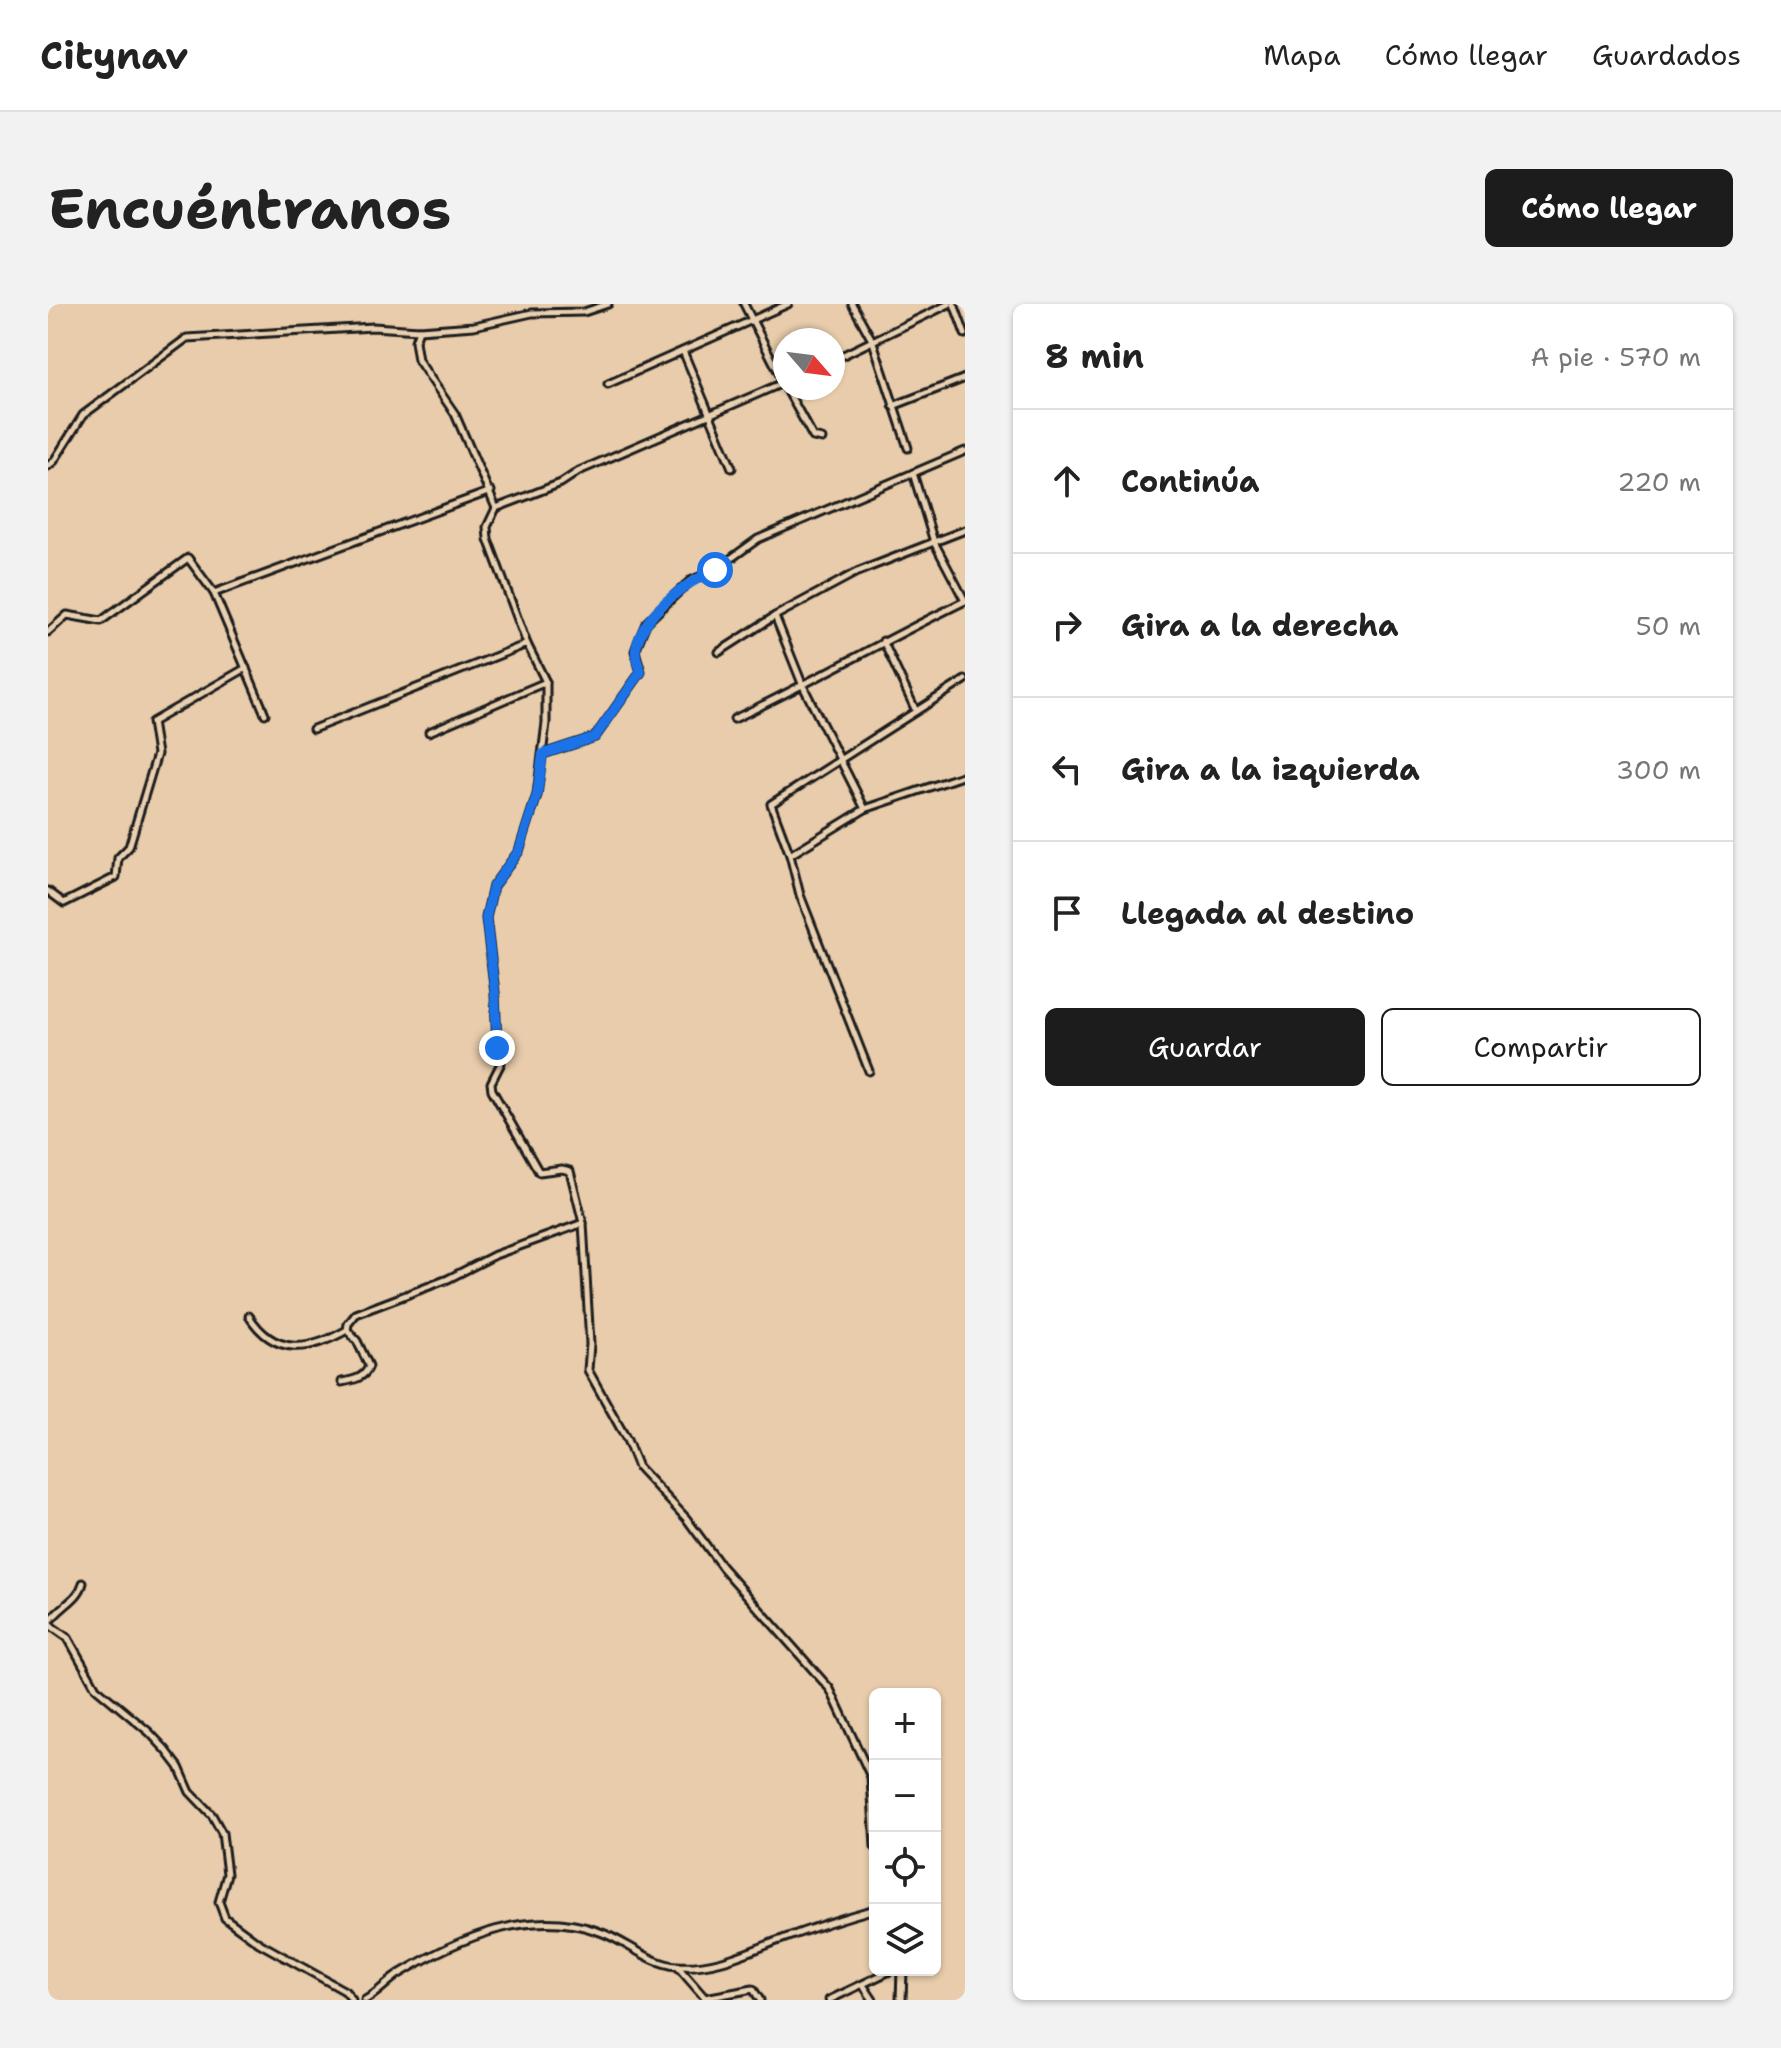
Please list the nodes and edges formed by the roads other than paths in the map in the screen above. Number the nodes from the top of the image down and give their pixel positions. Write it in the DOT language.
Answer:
graph roads {
  1 [pos="608,304"];
  2 [pos="744,304"];
  3 [pos="788,304"];
  4 [pos="852,304"];
  5 [pos="951,304"];
  6 [pos="753,321"];
  7 [pos="419,330"];
  8 [pos="965,334"];
  9 [pos="873,342"];
  10 [pos="683,351"];
  11 [pos="845,355"];
  12 [pos="773,361"];
  13 [pos="965,378"];
  14 [pos="608,384"];
  15 [pos="773,390"];
  16 [pos="793,400"];
  17 [pos="893,406"];
  18 [pos="709,415"];
  19 [pos="822,439"];
  20 [pos="908,448"];
  21 [pos="965,451"];
  22 [pos="48,466"];
  23 [pos="732,468"];
  24 [pos="913,473"];
  25 [pos="491,491"];
  26 [pos="496,508"];
  27 [pos="965,530"];
  28 [pos="934,542"];
  29 [pos="214,593"];
  30 [pos="965,601"];
  31 [pos="775,616"];
  32 [pos="48,632"];
  33 [pos="883,641"];
  34 [pos="527,644"];
  35 [pos="719,652"];
  36 [pos="246,668"];
  37 [pos="965,680"];
  38 [pos="546,682"];
  39 [pos="803,686"];
  40 [pos="916,711"];
  41 [pos="265,714"];
  42 [pos="734,719"];
  43 [pos="313,729"];
  44 [pos="429,732"];
  45 [pos="543,754"];
  46 [pos="842,761"];
  47 [pos="965,775"];
  48 [pos="865,809"];
  49 [pos="790,855"];
  50 [pos="48,891"];
  51 [pos="869,1071"];
  52 [pos="583,1223"];
  53 [pos="249,1316"];
  54 [pos="347,1330"];
  55 [pos="342,1382"];
  56 [pos="83,1583"];
  57 [pos="874,1832"];
  58 [pos="869,1911"];
  59 [pos="677,1966"];
  60 [pos="880,1976"];
  61 [pos="902,1976"];
  62 [pos="863,1985"];
  63 [pos="352,2000"];
  64 [pos="365,2000"];
  65 [pos="760,2000"];
  66 [pos="829,2000"];
  67 [pos="873,2000"];
  68 [pos="901,2000"];
  1 -- 7 [label="street"];
  2 -- 6 [label="street"];
  3 -- 6 [label="street"];
  4 -- 9 [label="street"];
  5 -- 8 [label="street"];
  5 -- 9 [label="street"];
  6 -- 10 [label="street"];
  6 -- 12 [label="street"];
  7 -- 22 [label="street"];
  7 -- 25 [label="street"];
  9 -- 11 [label="street"];
  9 -- 17 [label="street"];
  10 -- 14 [label="street"];
  10 -- 18 [label="street"];
  13 -- 17 [label="street"];
  15 -- 18 [label="street"];
  16 -- 19 [label="street"];
  17 -- 20 [label="street"];
  18 -- 23 [label="street"];
  18 -- 26 [label="street"];
  21 -- 24 [label="street"];
  24 -- 28 [label="street"];
  24 -- 45 [label="street"];
  25 -- 26 [label="street"];
  25 -- 29 [label="street"];
  26 -- 34 [label="street"];
  27 -- 28 [label="street"];
  28 -- 30 [label="street"];
  28 -- 31 [label="street"];
  29 -- 32 [label="street"];
  29 -- 36 [label="street"];
  30 -- 33 [label="street"];
  31 -- 35 [label="street"];
  31 -- 39 [label="street"];
  33 -- 39 [label="street"];
  33 -- 40 [label="street"];
  34 -- 38 [label="street"];
  34 -- 43 [label="street"];
  36 -- 41 [label="street"];
  36 -- 50 [label="street"];
  37 -- 40 [label="street"];
  38 -- 44 [label="street"];
  38 -- 45 [label="street"];
  39 -- 42 [label="street"];
  39 -- 46 [label="street"];
  40 -- 46 [label="street"];
  45 -- 52 [label="street"];
  46 -- 48 [label="street"];
  46 -- 49 [label="street"];
  47 -- 48 [label="street"];
  48 -- 49 [label="street"];
  49 -- 51 [label="street"];
  52 -- 54 [label="street"];
  52 -- 57 [label="street"];
  53 -- 54 [label="street"];
  54 -- 55 [label="street"];
  56 -- 63 [label="street"];
  58 -- 59 [label="street"];
  59 -- 64 [label="street"];
  59 -- 65 [label="street"];
  60 -- 62 [label="street"];
  61 -- 68 [label="street"];
  62 -- 66 [label="street"];
  62 -- 67 [label="street"];
}
